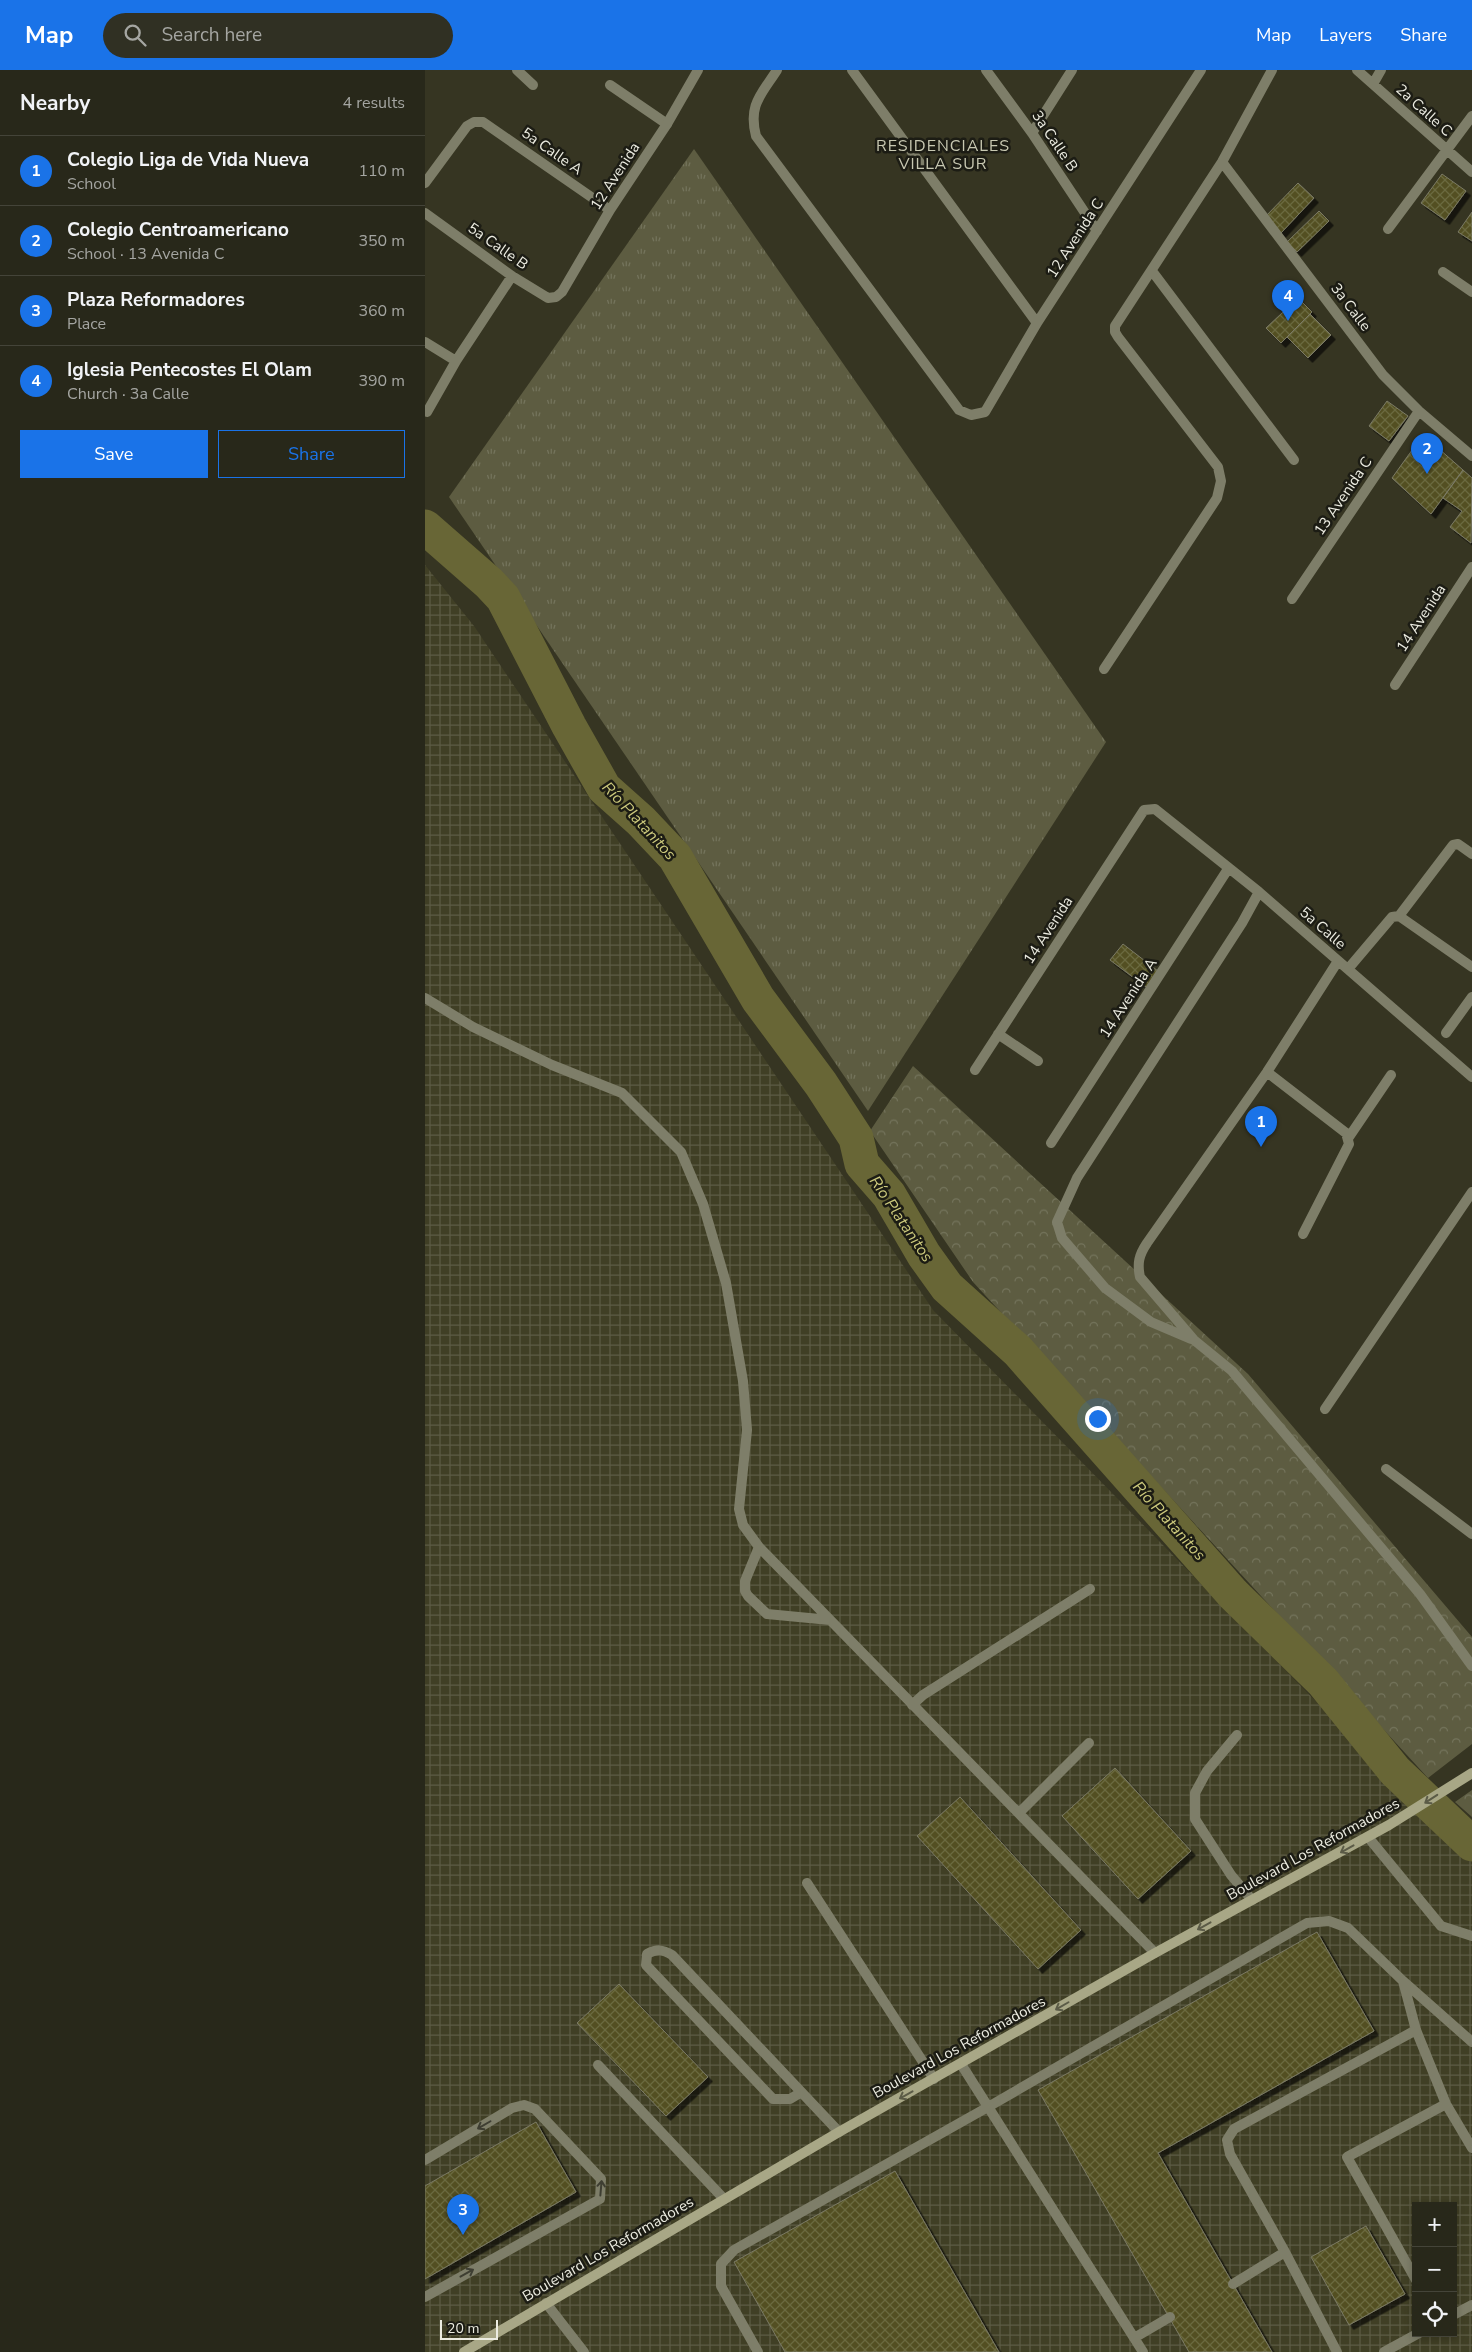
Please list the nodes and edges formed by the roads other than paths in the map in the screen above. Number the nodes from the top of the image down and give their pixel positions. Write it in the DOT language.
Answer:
graph roads {
  1 [pos="517,70"];
  2 [pos="697,70"];
  3 [pos="777,70"];
  4 [pos="852,70"];
  5 [pos="986,70"];
  6 [pos="1072,70"];
  7 [pos="1201,70"];
  8 [pos="1272,70"];
  9 [pos="1357,70"];
  10 [pos="1381,70"];
  11 [pos="1373,84"];
  12 [pos="533,85"];
  13 [pos="610,85"];
  14 [pos="1472,116"];
  15 [pos="667,124"];
  16 [pos="1032,133"];
  17 [pos="1447,151"];
  18 [pos="1222,162"];
  19 [pos="1472,172"];
  20 [pos="425,183"];
  21 [pos="610,210"];
  22 [pos="425,213"];
  23 [pos="1388,229"];
  24 [pos="1097,231"];
  25 [pos="1152,271"];
  26 [pos="1443,272"];
  27 [pos="512,276"];
  28 [pos="1472,292"];
  29 [pos="556,297"];
  30 [pos="1037,323"];
  31 [pos="425,342"];
  32 [pos="456,361"];
  33 [pos="1419,411"];
  34 [pos="427,412"];
  35 [pos="1472,456"];
  36 [pos="1293,460"];
  37 [pos="1472,567"];
  38 [pos="1292,599"];
  39 [pos="1105,669"];
  40 [pos="1395,685"];
  41 [pos="1149,808"];
  42 [pos="1472,854"];
  43 [pos="1229,869"];
  44 [pos="1259,892"];
  45 [pos="1399,916"];
  46 [pos="1338,960"];
  47 [pos="1472,967"];
  48 [pos="1348,969"];
  49 [pos="1472,997"];
  50 [pos="425,998"];
  51 [pos="1447,1033"];
  52 [pos="998,1034"];
  53 [pos="1038,1061"];
  54 [pos="975,1070"];
  55 [pos="1267,1072"];
  56 [pos="1391,1075"];
  57 [pos="1472,1077"];
  58 [pos="1349,1137"];
  59 [pos="1051,1143"];
  60 [pos="1472,1192"];
  61 [pos="1303,1234"];
  62 [pos="1195,1340"];
  63 [pos="1325,1409"];
  64 [pos="1386,1469"];
  65 [pos="1472,1534"];
  66 [pos="759,1547"];
  67 [pos="1090,1589"];
  68 [pos="830,1620"];
  69 [pos="1472,1666"];
  70 [pos="912,1705"];
  71 [pos="1237,1735"];
  72 [pos="1089,1743"];
  73 [pos="1472,1772"];
  74 [pos="1020,1812"];
  75 [pos="1368,1837"];
  76 [pos="807,1883"];
  77 [pos="1252,1900"];
  78 [pos="1472,1936"];
  79 [pos="1155,1953"];
  80 [pos="1403,1981"];
  81 [pos="1416,2030"];
  82 [pos="1472,2042"];
  83 [pos="961,2064"];
  84 [pos="598,2065"];
  85 [pos="934,2079"];
  86 [pos="801,2093"];
  87 [pos="1446,2104"];
  88 [pos="988,2107"];
  89 [pos="839,2132"];
  90 [pos="1472,2148"];
  91 [pos="425,2160"];
  92 [pos="724,2199"];
  93 [pos="1285,2252"];
  94 [pos="1412,2273"];
  95 [pos="1233,2284"];
  96 [pos="425,2297"];
  97 [pos="546,2303"];
  98 [pos="1472,2305"];
  99 [pos="1457,2313"];
  100 [pos="1170,2318"];
  101 [pos="1412,2337"];
  102 [pos="1134,2338"];
  103 [pos="464,2352"];
  104 [pos="584,2352"];
  105 [pos="758,2352"];
  106 [pos="1143,2352"];
  107 [pos="1337,2352"];
  108 [pos="1384,2352"];
  1 -- 12 [label="street"];
  2 -- 15 [label="street, 12 Avenida"];
  3 -- 30 [label="street, 12 Avenida C"];
  4 -- 30 [label="street"];
  5 -- 16 [label="street, 3a Calle B"];
  6 -- 16 [label="street"];
  7 -- 24 [label="street, 12 Avenida C"];
  8 -- 18 [label="street"];
  9 -- 11 [label="street, 2a Calle C"];
  10 -- 11 [label="street"];
  11 -- 17 [label="street, 2a Calle C"];
  13 -- 15 [label="street"];
  14 -- 17 [label="street"];
  15 -- 21 [label="street, 12 Avenida"];
  16 -- 24 [label="street, 3a Calle B"];
  17 -- 19 [label="street, 2a Calle C"];
  17 -- 23 [label="street"];
  18 -- 25 [label="street"];
  18 -- 33 [label="street, 3a Calle"];
  20 -- 21 [label="street, 5a Calle A"];
  21 -- 29 [label="street, 12 Avenida"];
  22 -- 27 [label="street, 5a Calle B"];
  24 -- 30 [label="street, 12 Avenida C"];
  25 -- 36 [label="street"];
  25 -- 39 [label="street"];
  26 -- 28 [label="street"];
  27 -- 29 [label="street, 5a Calle B"];
  27 -- 32 [label="street"];
  31 -- 32 [label="street"];
  32 -- 34 [label="street"];
  33 -- 35 [label="street, 3a Calle"];
  33 -- 38 [label="street, 13 Avenida C"];
  37 -- 40 [label="street, 14 Avenida"];
  41 -- 43 [label="street, 5a Calle"];
  41 -- 52 [label="street, 14 Avenida"];
  42 -- 45 [label="street"];
  43 -- 44 [label="street, 5a Calle"];
  43 -- 59 [label="street, 14 Avenida A"];
  44 -- 46 [label="street, 5a Calle"];
  44 -- 62 [label="street"];
  45 -- 47 [label="street"];
  45 -- 48 [label="street"];
  46 -- 48 [label="street, 5a Calle"];
  46 -- 55 [label="street"];
  48 -- 57 [label="street, 5a Calle"];
  49 -- 51 [label="street"];
  50 -- 66 [label="street"];
  52 -- 53 [label="street"];
  52 -- 54 [label="street, 14 Avenida"];
  55 -- 58 [label="street"];
  55 -- 62 [label="street"];
  56 -- 58 [label="street"];
  58 -- 61 [label="street"];
  60 -- 63 [label="street"];
  62 -- 69 [label="street"];
  64 -- 65 [label="street"];
  66 -- 68 [label="street"];
  66 -- 68 [label="street"];
  67 -- 70 [label="street"];
  68 -- 70 [label="street"];
  70 -- 74 [label="street"];
  71 -- 77 [label="street"];
  72 -- 74 [label="street"];
  73 -- 75 [label="main road, Boulevard Los Reformadores, one-way"];
  74 -- 79 [label="street"];
  75 -- 77 [label="main road, Boulevard Los Reformadores, one-way"];
  75 -- 78 [label="street"];
  76 -- 85 [label="street"];
  77 -- 79 [label="main road, Boulevard Los Reformadores, one-way"];
  79 -- 83 [label="main road, Boulevard Los Reformadores, one-way"];
  80 -- 81 [label="street"];
  80 -- 82 [label="street"];
  80 -- 88 [label="street"];
  81 -- 87 [label="street"];
  81 -- 93 [label="street"];
  83 -- 85 [label="main road, Boulevard Los Reformadores"];
  83 -- 88 [label="street"];
  84 -- 92 [label="street"];
  85 -- 89 [label="main road, Boulevard Los Reformadores, one-way"];
  86 -- 86 [label="street"];
  86 -- 89 [label="street"];
  87 -- 90 [label="street"];
  87 -- 94 [label="street"];
  88 -- 102 [label="street"];
  88 -- 105 [label="street"];
  89 -- 92 [label="main road, Boulevard Los Reformadores"];
  96 -- 91 [label="street, one-way"];
  92 -- 97 [label="main road, Boulevard Los Reformadores"];
  93 -- 95 [label="street"];
  93 -- 107 [label="street"];
  97 -- 103 [label="main road, Boulevard Los Reformadores"];
  97 -- 104 [label="street"];
  98 -- 99 [label="street"];
  100 -- 102 [label="street"];
  101 -- 108 [label="street"];
  102 -- 106 [label="street"];
}
